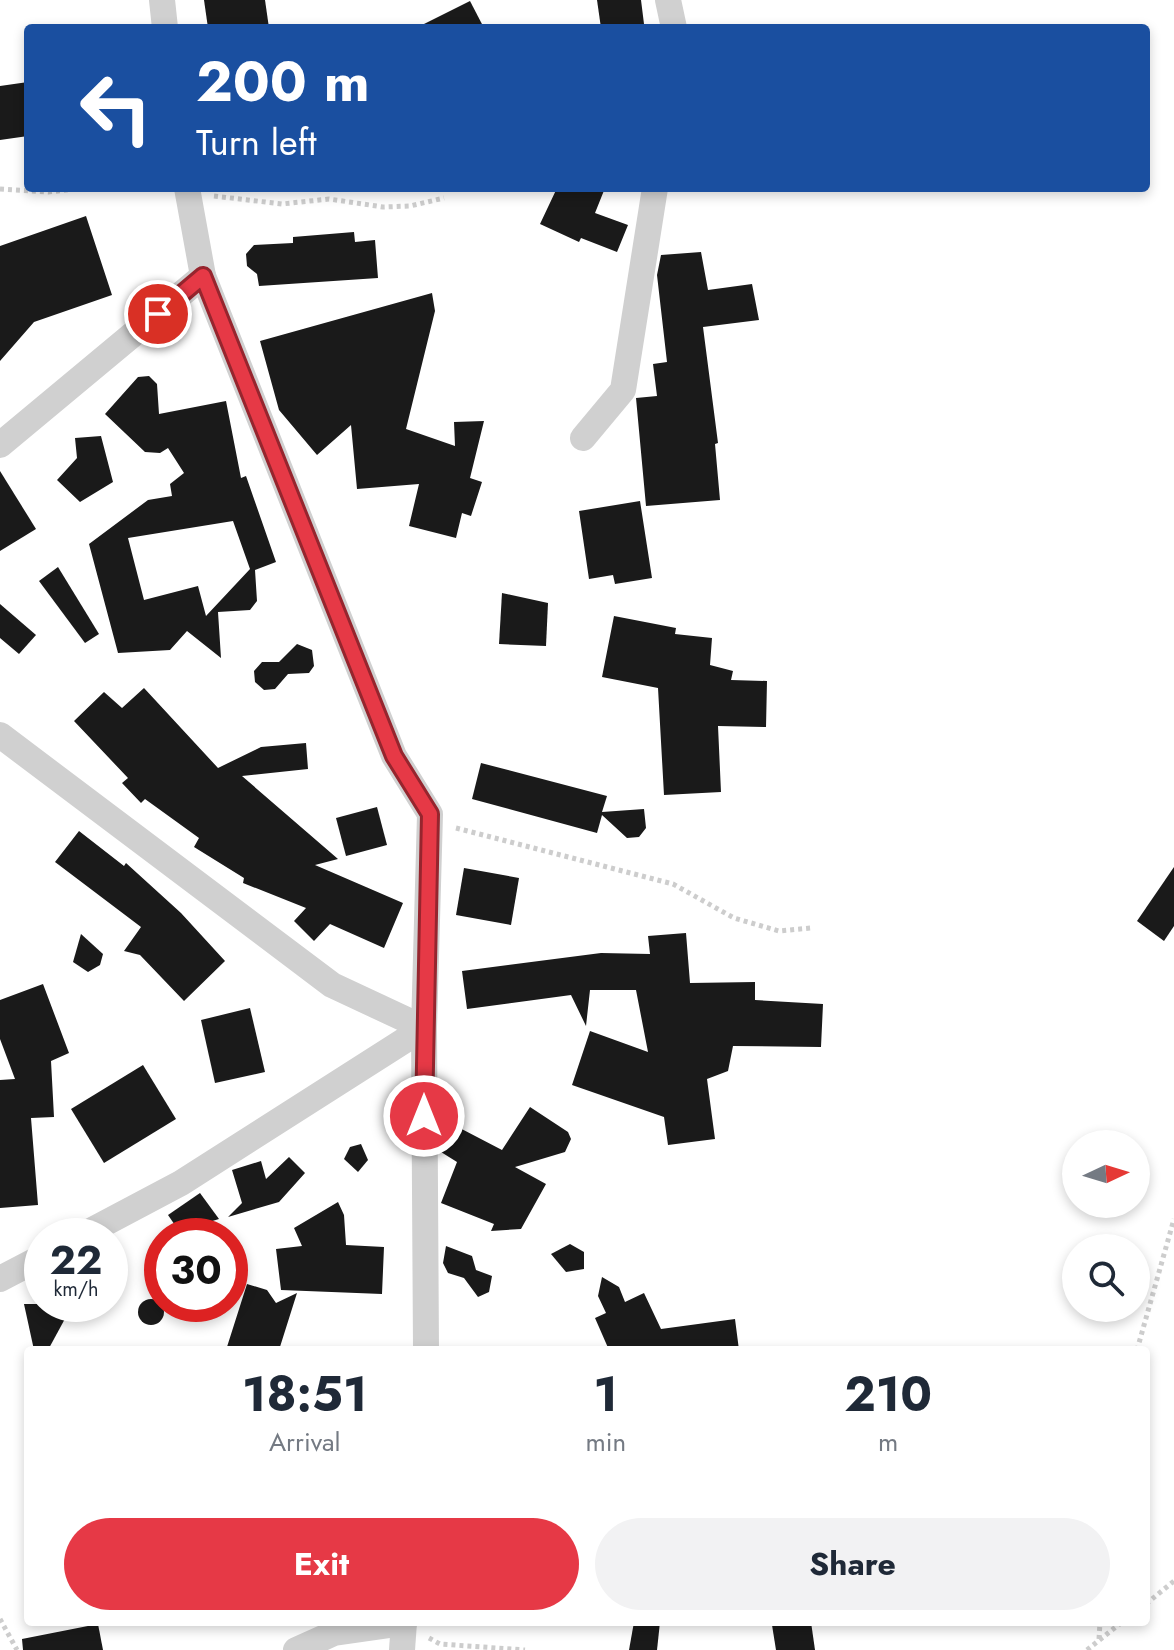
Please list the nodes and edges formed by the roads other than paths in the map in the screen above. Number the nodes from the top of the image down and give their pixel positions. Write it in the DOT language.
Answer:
graph roads {
  1 [pos="162,0"];
  2 [pos="668,0"];
  3 [pos="165,24"];
  4 [pos="673,24"];
  5 [pos="198,192"];
  6 [pos="654,192"];
  7 [pos="203,276"];
  8 [pos="583,438"];
  9 [pos="0,445"];
  10 [pos="0,735"];
  11 [pos="424,1028"];
  12 [pos="115,1218"];
  13 [pos="24,1266"];
  14 [pos="0,1279"];
  15 [pos="426,1346"];
  16 [pos="383,1626"];
  17 [pos="404,1626"];
  18 [pos="296,1650"];
  19 [pos="402,1650"];
  1 -- 3 [label="street"];
  2 -- 4 [label="street"];
  5 -- 7 [label="street"];
  6 -- 8 [label="street"];
  7 -- 9 [label="street"];
  7 -- 11 [label="street"];
  10 -- 11 [label="street"];
  11 -- 12 [label="street"];
  11 -- 15 [label="street"];
  13 -- 14 [label="street"];
  16 -- 18 [label="street"];
  17 -- 19 [label="street"];
}
